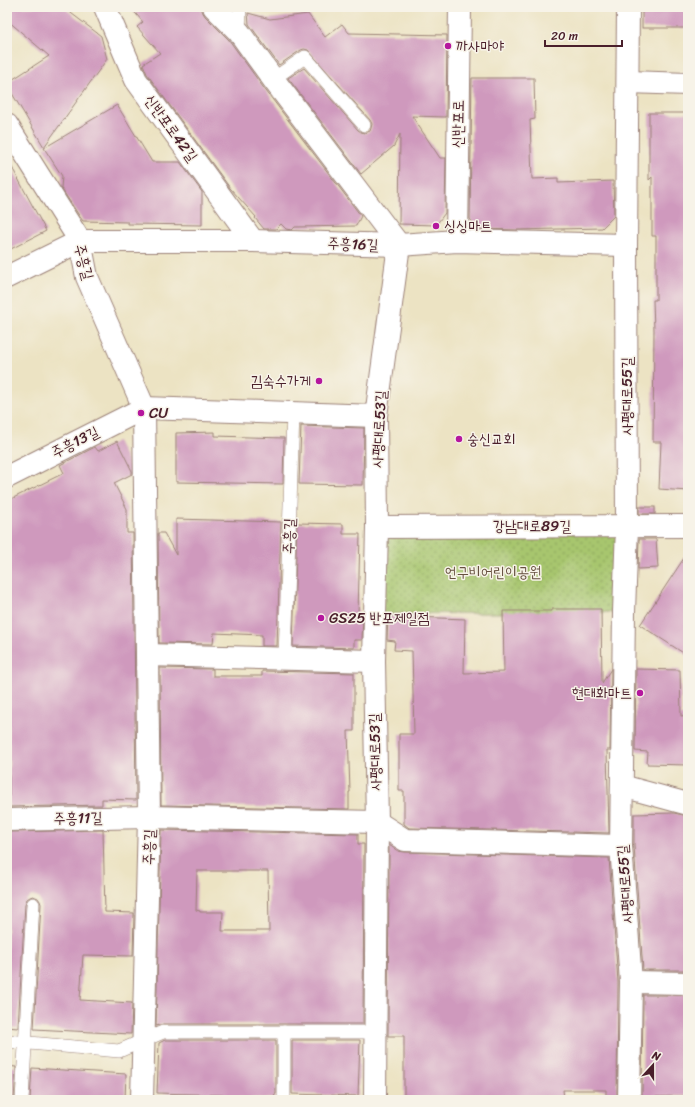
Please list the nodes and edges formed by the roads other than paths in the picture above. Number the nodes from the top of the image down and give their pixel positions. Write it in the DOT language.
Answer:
graph roads {
  1 [pos="105,7"];
  2 [pos="214,7"];
  3 [pos="240,7"];
  4 [pos="460,7"];
  5 [pos="628,7"];
  6 [pos="239,32"];
  7 [pos="272,79"];
  8 [pos="628,82"];
  9 [pos="688,84"];
  10 [pos="7,125"];
  11 [pos="364,125"];
  12 [pos="80,241"];
  13 [pos="253,241"];
  14 [pos="457,241"];
  15 [pos="399,245"];
  16 [pos="626,245"];
  17 [pos="7,277"];
  18 [pos="144,408"];
  19 [pos="293,413"];
  20 [pos="376,416"];
  21 [pos="7,477"];
  22 [pos="627,526"];
  23 [pos="688,526"];
  24 [pos="377,527"];
  25 [pos="147,655"];
  26 [pos="285,658"];
  27 [pos="374,661"];
  28 [pos="622,786"];
  29 [pos="688,804"];
  30 [pos="149,817"];
  31 [pos="7,820"];
  32 [pos="377,822"];
  33 [pos="622,846"];
  34 [pos="33,904"];
  35 [pos="631,982"];
  36 [pos="688,983"];
  37 [pos="284,1032"];
  38 [pos="376,1032"];
  39 [pos="143,1040"];
  40 [pos="7,1041"];
  41 [pos="25,1043"];
  42 [pos="22,1100"];
  43 [pos="142,1100"];
  44 [pos="284,1100"];
  45 [pos="375,1100"];
  46 [pos="630,1100"];
  1 -- 13 [label="street, 신반포로42길"];
  2 -- 6 [label="street"];
  3 -- 6 [label="lane"];
  4 -- 14 [label="street, 신반포로"];
  5 -- 8 [label="street, 사평대로55길"];
  6 -- 7 [label="street"];
  7 -- 11 [label="lane"];
  7 -- 15 [label="street"];
  8 -- 9 [label="street"];
  8 -- 16 [label="street, 사평대로55길"];
  10 -- 12 [label="street, 주흥길"];
  12 -- 13 [label="street, 주흥16길"];
  12 -- 17 [label="street"];
  12 -- 18 [label="street, 주흥길"];
  13 -- 15 [label="street, 주흥16길"];
  14 -- 15 [label="street, 주흥16길"];
  14 -- 16 [label="street, 주흥16길"];
  15 -- 20 [label="street, 사평대로53길"];
  16 -- 22 [label="street, 사평대로55길"];
  18 -- 19 [label="street"];
  18 -- 21 [label="street, 주흥13길"];
  18 -- 25 [label="street, 주흥길"];
  19 -- 20 [label="street"];
  19 -- 26 [label="lane, 주흥길"];
  20 -- 24 [label="street, 사평대로53길"];
  22 -- 23 [label="street, 강남대로89길"];
  22 -- 24 [label="street, 강남대로89길"];
  22 -- 28 [label="street, 사평대로55길"];
  24 -- 27 [label="street, 사평대로53길"];
  25 -- 26 [label="street"];
  25 -- 30 [label="street, 주흥길"];
  26 -- 27 [label="street"];
  27 -- 32 [label="street, 사평대로53길"];
  28 -- 29 [label="street"];
  28 -- 33 [label="street, 사평대로55길"];
  30 -- 31 [label="street, 주흥11길"];
  30 -- 32 [label="street"];
  30 -- 39 [label="street, 주흥길"];
  32 -- 33 [label="street"];
  32 -- 38 [label="street, 사평대로53길"];
  33 -- 35 [label="street, 사평대로55길"];
  34 -- 41 [label="lane"];
  35 -- 36 [label="street"];
  35 -- 46 [label="street, 사평대로55길"];
  37 -- 38 [label="lane"];
  37 -- 39 [label="lane"];
  37 -- 44 [label="lane"];
  38 -- 45 [label="street, 사평대로53길"];
  39 -- 41 [label="lane"];
  39 -- 43 [label="street, 주흥길"];
  40 -- 41 [label="lane"];
  41 -- 42 [label="lane"];
}
